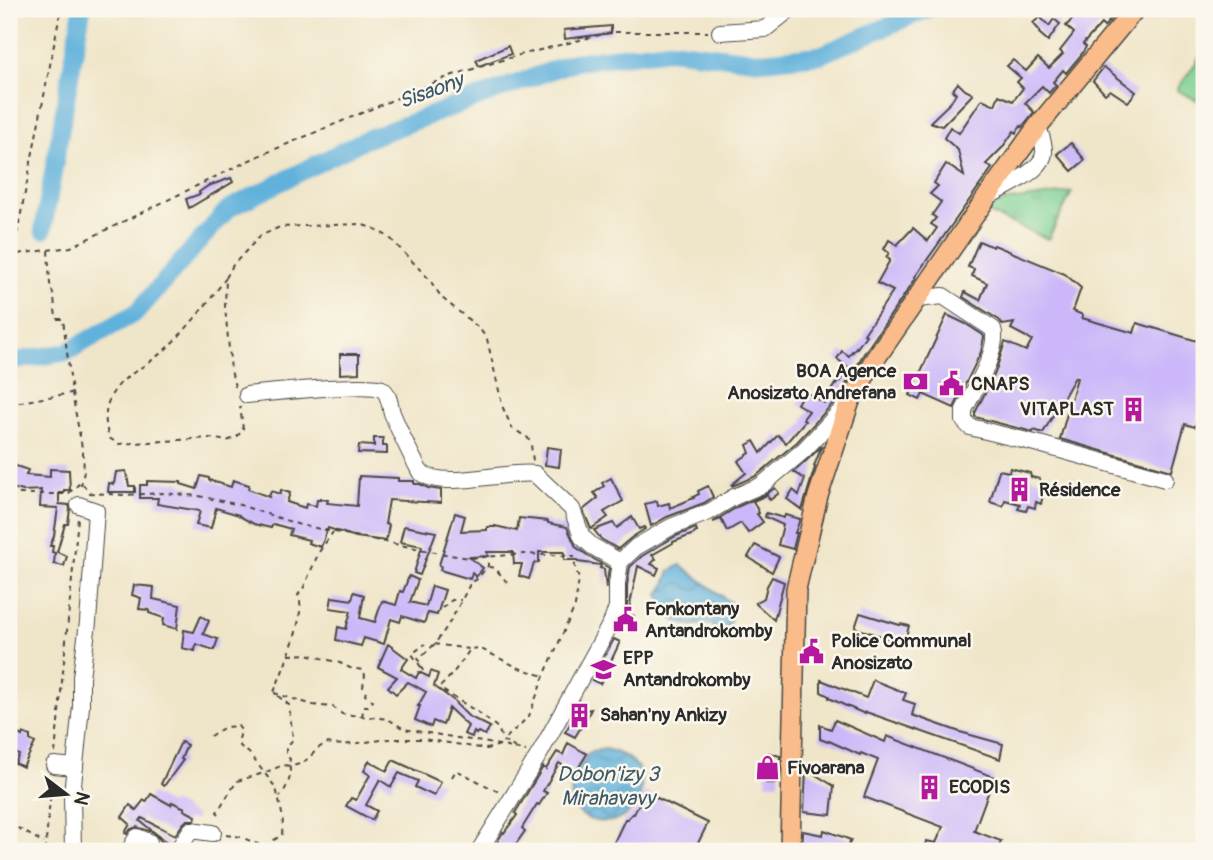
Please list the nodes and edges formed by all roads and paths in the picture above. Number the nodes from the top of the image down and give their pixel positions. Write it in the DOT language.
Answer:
graph roads {
  1 [pos="61,9"];
  2 [pos="790,9"];
  3 [pos="1135,9"];
  4 [pos="720,32"];
  5 [pos="48,250"];
  6 [pos="9,255"];
  7 [pos="13,255"];
  8 [pos="226,278"];
  9 [pos="918,299"];
  10 [pos="72,393"];
  11 [pos="247,395"];
  12 [pos="849,401"];
  13 [pos="9,404"];
  14 [pos="535,474"];
  15 [pos="1165,479"];
  16 [pos="81,482"];
  17 [pos="9,492"];
  18 [pos="79,505"];
  19 [pos="334,532"];
  20 [pos="488,557"];
  21 [pos="620,562"];
  22 [pos="488,566"];
  23 [pos="510,586"];
  24 [pos="462,600"];
  25 [pos="442,608"];
  26 [pos="425,644"];
  27 [pos="434,644"];
  28 [pos="470,649"];
  29 [pos="288,655"];
  30 [pos="544,676"];
  31 [pos="274,694"];
  32 [pos="362,717"];
  33 [pos="210,736"];
  34 [pos="503,741"];
  35 [pos="500,745"];
  36 [pos="520,750"];
  37 [pos="540,753"];
  38 [pos="54,765"];
  39 [pos="289,765"];
  40 [pos="75,767"];
  41 [pos="264,773"];
  42 [pos="452,777"];
  43 [pos="501,793"];
  44 [pos="279,799"];
  45 [pos="219,814"];
  46 [pos="9,823"];
  47 [pos="219,834"];
  48 [pos="46,844"];
  49 [pos="267,850"];
  50 [pos="45,851"];
  51 [pos="73,851"];
  52 [pos="126,851"];
  53 [pos="156,851"];
  54 [pos="177,851"];
  55 [pos="274,851"];
  56 [pos="479,851"];
  57 [pos="790,851"];
  1 -- 7 [label="path"];
  2 -- 4 [label="street"];
  3 -- 9 [label="main road"];
  4 -- 5 [label="path"];
  5 -- 7 [label="path"];
  5 -- 10 [label="path"];
  6 -- 7 [label="path"];
  8 -- 8 [label="path"];
  8 -- 14 [label="path"];
  9 -- 12 [label="main road"];
  9 -- 15 [label="street"];
  10 -- 13 [label="path"];
  10 -- 16 [label="path"];
  11 -- 14 [label="street"];
  12 -- 21 [label="street"];
  12 -- 57 [label="main road"];
  14 -- 21 [label="street"];
  16 -- 17 [label="path"];
  16 -- 18 [label="path"];
  16 -- 19 [label="path"];
  18 -- 38 [label="path"];
  18 -- 40 [label="street"];
  19 -- 20 [label="path"];
  19 -- 29 [label="path"];
  20 -- 22 [label="path"];
  20 -- 30 [label="path"];
  21 -- 37 [label="street"];
  22 -- 23 [label="path"];
  22 -- 24 [label="path"];
  24 -- 25 [label="path"];
  24 -- 27 [label="path"];
  26 -- 27 [label="path"];
  27 -- 28 [label="path"];
  28 -- 30 [label="path"];
  28 -- 34 [label="path"];
  29 -- 31 [label="path"];
  29 -- 32 [label="path"];
  30 -- 34 [label="path"];
  31 -- 32 [label="path"];
  31 -- 39 [label="path"];
  32 -- 35 [label="path"];
  33 -- 41 [label="path"];
  34 -- 36 [label="path"];
  35 -- 36 [label="path"];
  35 -- 39 [label="path"];
  36 -- 37 [label="path"];
  37 -- 56 [label="street"];
  38 -- 40 [label="street"];
  38 -- 48 [label="path"];
  39 -- 41 [label="path"];
  39 -- 44 [label="path"];
  40 -- 51 [label="street"];
  41 -- 44 [label="path"];
  41 -- 45 [label="path"];
  42 -- 43 [label="path"];
  44 -- 49 [label="path"];
  46 -- 48 [label="path"];
  47 -- 49 [label="path"];
  47 -- 54 [label="street"];
  48 -- 50 [label="path"];
  49 -- 55 [label="path"];
  52 -- 53 [label="street"];
}
